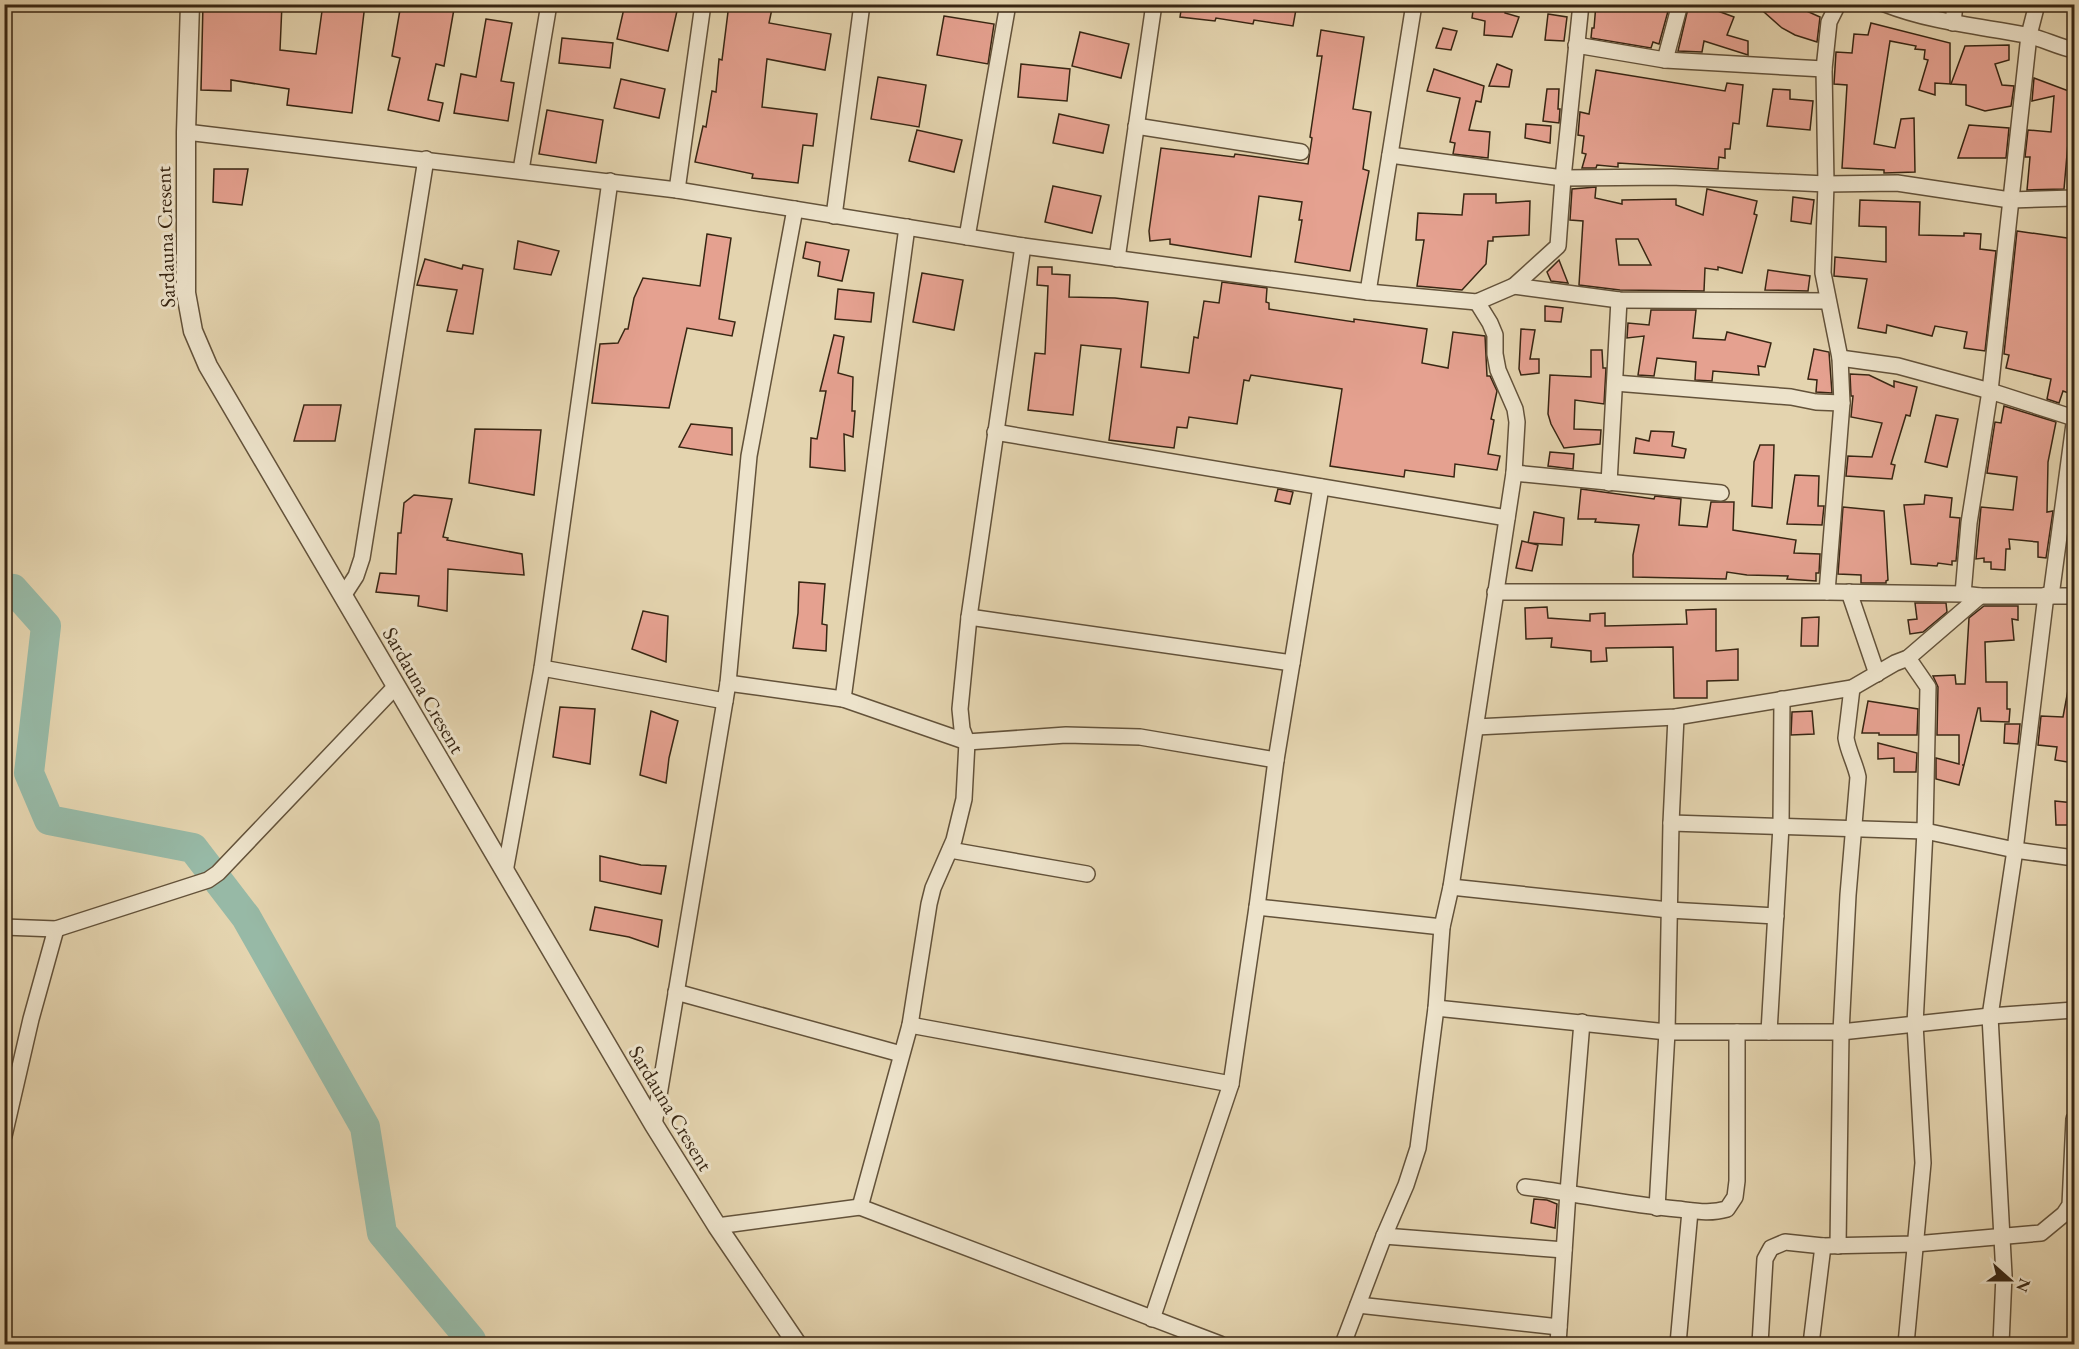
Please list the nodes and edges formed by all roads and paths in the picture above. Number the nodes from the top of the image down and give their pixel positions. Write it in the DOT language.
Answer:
graph roads {
  1 [pos="190,4"];
  2 [pos="549,4"];
  3 [pos="703,4"];
  4 [pos="862,4"];
  5 [pos="1008,4"];
  6 [pos="1154,4"];
  7 [pos="1414,4"];
  8 [pos="1581,4"];
  9 [pos="1680,4"];
  10 [pos="1838,4"];
  11 [pos="1885,4"];
  12 [pos="1955,4"];
  13 [pos="2037,4"];
  14 [pos="1953,23"];
  15 [pos="2029,35"];
  16 [pos="1576,45"];
  17 [pos="2073,48"];
  18 [pos="1665,60"];
  19 [pos="1824,69"];
  20 [pos="1136,126"];
  21 [pos="186,132"];
  22 [pos="1301,152"];
  23 [pos="1390,155"];
  24 [pos="426,159"];
  25 [pos="520,170"];
  26 [pos="1563,178"];
  27 [pos="610,181"];
  28 [pos="1826,184"];
  29 [pos="677,190"];
  30 [pos="2074,198"];
  31 [pos="2010,200"];
  32 [pos="795,209"];
  33 [pos="834,216"];
  34 [pos="907,227"];
  35 [pos="968,237"];
  36 [pos="1023,246"];
  37 [pos="1117,259"];
  38 [pos="1514,286"];
  39 [pos="1368,292"];
  40 [pos="1619,300"];
  41 [pos="1828,301"];
  42 [pos="1477,302"];
  43 [pos="1840,358"];
  44 [pos="1615,383"];
  45 [pos="1990,391"];
  46 [pos="1842,403"];
  47 [pos="2074,418"];
  48 [pos="2074,424"];
  49 [pos="995,432"];
  50 [pos="1514,473"];
  51 [pos="1609,483"];
  52 [pos="1321,487"];
  53 [pos="1721,493"];
  54 [pos="1507,518"];
  55 [pos="1827,591"];
  56 [pos="1496,592"];
  57 [pos="1849,592"];
  58 [pos="1963,594"];
  59 [pos="343,596"];
  60 [pos="1980,596"];
  61 [pos="2048,596"];
  62 [pos="2074,596"];
  63 [pos="969,617"];
  64 [pos="1908,658"];
  65 [pos="1292,663"];
  66 [pos="542,668"];
  67 [pos="1876,674"];
  68 [pos="728,683"];
  69 [pos="396,686"];
  70 [pos="1852,688"];
  71 [pos="843,699"];
  72 [pos="1782,699"];
  73 [pos="725,701"];
  74 [pos="1676,717"];
  75 [pos="1476,727"];
  76 [pos="967,741"];
  77 [pos="1276,760"];
  78 [pos="1671,823"];
  79 [pos="1781,826"];
  80 [pos="1854,828"];
  81 [pos="1925,831"];
  82 [pos="950,850"];
  83 [pos="2015,850"];
  84 [pos="2074,858"];
  85 [pos="505,872"];
  86 [pos="1087,874"];
  87 [pos="1451,887"];
  88 [pos="1257,907"];
  89 [pos="1669,910"];
  90 [pos="1776,916"];
  91 [pos="4,927"];
  92 [pos="1442,927"];
  93 [pos="56,929"];
  94 [pos="676,992"];
  95 [pos="1436,1008"];
  96 [pos="2074,1010"];
  97 [pos="1990,1016"];
  98 [pos="1582,1022"];
  99 [pos="1915,1024"];
  100 [pos="910,1025"];
  101 [pos="1667,1032"];
  102 [pos="1737,1032"];
  103 [pos="1768,1032"];
  104 [pos="1841,1032"];
  105 [pos="901,1054"];
  106 [pos="1231,1084"];
  107 [pos="2074,1119"];
  108 [pos="654,1125"];
  109 [pos="4,1136"];
  110 [pos="2073,1159"];
  111 [pos="1525,1187"];
  112 [pos="1568,1192"];
  113 [pos="860,1207"];
  114 [pos="1657,1208"];
  115 [pos="1690,1211"];
  116 [pos="717,1226"];
  117 [pos="1384,1236"];
  118 [pos="2002,1236"];
  119 [pos="1915,1244"];
  120 [pos="1831,1246"];
  121 [pos="1564,1250"];
  122 [pos="1358,1305"];
  123 [pos="1152,1319"];
  124 [pos="1560,1327"];
  125 [pos="1202,1341"];
  126 [pos="797,1344"];
  127 [pos="1220,1344"];
  128 [pos="1343,1344"];
  129 [pos="1558,1344"];
  130 [pos="1678,1344"];
  131 [pos="1760,1344"];
  132 [pos="1811,1344"];
  133 [pos="1906,1344"];
  134 [pos="2001,1344"];
  1 -- 21 [label="street, Sardauna Cresent"];
  2 -- 25 [label="street"];
  3 -- 29 [label="street"];
  4 -- 33 [label="street"];
  5 -- 35 [label="street"];
  6 -- 20 [label="street"];
  7 -- 23 [label="street"];
  8 -- 16 [label="street"];
  9 -- 18 [label="street"];
  10 -- 19 [label="street"];
  11 -- 14 [label="street"];
  12 -- 14 [label="street"];
  13 -- 15 [label="street"];
  14 -- 15 [label="street"];
  15 -- 17 [label="street"];
  15 -- 31 [label="street"];
  16 -- 18 [label="street"];
  16 -- 26 [label="street"];
  18 -- 19 [label="street"];
  19 -- 28 [label="street"];
  20 -- 22 [label="street"];
  20 -- 37 [label="street"];
  21 -- 24 [label="street"];
  21 -- 59 [label="street, Sardauna Cresent"];
  23 -- 26 [label="street"];
  23 -- 39 [label="street"];
  24 -- 25 [label="street"];
  24 -- 59 [label="street"];
  25 -- 27 [label="street"];
  26 -- 28 [label="street"];
  26 -- 38 [label="street"];
  27 -- 29 [label="street"];
  27 -- 66 [label="street"];
  28 -- 31 [label="street"];
  28 -- 41 [label="street"];
  29 -- 32 [label="street"];
  30 -- 31 [label="street"];
  31 -- 45 [label="street"];
  32 -- 33 [label="street"];
  32 -- 68 [label="street"];
  33 -- 34 [label="street"];
  34 -- 35 [label="street"];
  34 -- 71 [label="street"];
  35 -- 36 [label="street"];
  36 -- 37 [label="street"];
  36 -- 49 [label="street"];
  37 -- 39 [label="street"];
  38 -- 40 [label="street"];
  38 -- 42 [label="street"];
  39 -- 42 [label="street"];
  40 -- 41 [label="street"];
  40 -- 44 [label="street"];
  41 -- 43 [label="street"];
  42 -- 50 [label="street"];
  43 -- 45 [label="street"];
  43 -- 46 [label="street"];
  44 -- 46 [label="street"];
  44 -- 51 [label="street"];
  45 -- 47 [label="street"];
  45 -- 58 [label="street"];
  46 -- 55 [label="street"];
  48 -- 61 [label="street"];
  49 -- 52 [label="street"];
  49 -- 63 [label="street"];
  50 -- 51 [label="street"];
  50 -- 54 [label="street"];
  51 -- 53 [label="street"];
  52 -- 54 [label="street"];
  52 -- 65 [label="street"];
  54 -- 56 [label="street"];
  55 -- 56 [label="street"];
  55 -- 57 [label="street"];
  56 -- 75 [label="street"];
  57 -- 58 [label="street"];
  57 -- 67 [label="street"];
  58 -- 60 [label="street"];
  59 -- 69 [label="street, Sardauna Cresent"];
  60 -- 61 [label="street"];
  60 -- 64 [label="street"];
  61 -- 62 [label="street"];
  61 -- 83 [label="street"];
  63 -- 65 [label="street"];
  63 -- 76 [label="street"];
  64 -- 67 [label="street"];
  64 -- 81 [label="street"];
  65 -- 77 [label="street"];
  66 -- 73 [label="street"];
  66 -- 85 [label="street"];
  67 -- 70 [label="street"];
  68 -- 71 [label="street"];
  68 -- 73 [label="street"];
  69 -- 85 [label="street, Sardauna Cresent"];
  69 -- 93 [label="street"];
  70 -- 72 [label="street"];
  70 -- 80 [label="street"];
  71 -- 76 [label="street"];
  72 -- 74 [label="street"];
  72 -- 79 [label="street"];
  73 -- 94 [label="street"];
  74 -- 75 [label="street"];
  74 -- 78 [label="street"];
  75 -- 87 [label="street"];
  76 -- 77 [label="street"];
  76 -- 82 [label="street"];
  77 -- 88 [label="street"];
  78 -- 79 [label="street"];
  78 -- 89 [label="street"];
  79 -- 80 [label="street"];
  79 -- 90 [label="street"];
  80 -- 81 [label="street"];
  80 -- 104 [label="street"];
  81 -- 83 [label="street"];
  81 -- 99 [label="street"];
  82 -- 86 [label="street"];
  82 -- 100 [label="street"];
  83 -- 84 [label="street"];
  83 -- 97 [label="street"];
  85 -- 108 [label="street, Sardauna Cresent"];
  87 -- 89 [label="street"];
  87 -- 92 [label="street"];
  88 -- 92 [label="street"];
  88 -- 106 [label="street"];
  89 -- 90 [label="street"];
  89 -- 101 [label="street"];
  90 -- 103 [label="street"];
  91 -- 93 [label="street"];
  92 -- 95 [label="street"];
  93 -- 109 [label="street"];
  94 -- 105 [label="street"];
  94 -- 108 [label="street"];
  95 -- 98 [label="street"];
  95 -- 117 [label="street"];
  96 -- 97 [label="street"];
  97 -- 99 [label="street"];
  97 -- 118 [label="street"];
  98 -- 101 [label="street"];
  98 -- 112 [label="street"];
  99 -- 104 [label="street"];
  99 -- 119 [label="street"];
  100 -- 105 [label="street"];
  100 -- 106 [label="street"];
  101 -- 102 [label="street"];
  101 -- 114 [label="street"];
  102 -- 103 [label="street"];
  102 -- 115 [label="street"];
  103 -- 104 [label="street"];
  104 -- 120 [label="street"];
  105 -- 113 [label="street"];
  106 -- 123 [label="street"];
  107 -- 110 [label="street"];
  108 -- 116 [label="street, Sardauna Cresent"];
  110 -- 118 [label="street"];
  111 -- 112 [label="street"];
  112 -- 114 [label="street"];
  112 -- 121 [label="street"];
  113 -- 116 [label="street"];
  113 -- 123 [label="street"];
  114 -- 115 [label="street"];
  115 -- 130 [label="street"];
  116 -- 126 [label="street, Sardauna Cresent"];
  117 -- 121 [label="street"];
  117 -- 122 [label="street"];
  118 -- 119 [label="street"];
  118 -- 134 [label="street"];
  119 -- 120 [label="street"];
  119 -- 133 [label="street"];
  120 -- 131 [label="street"];
  120 -- 132 [label="street"];
  121 -- 124 [label="street"];
  122 -- 124 [label="street"];
  122 -- 128 [label="street"];
  123 -- 125 [label="street"];
  124 -- 129 [label="street"];
  125 -- 127 [label="street"];
}
